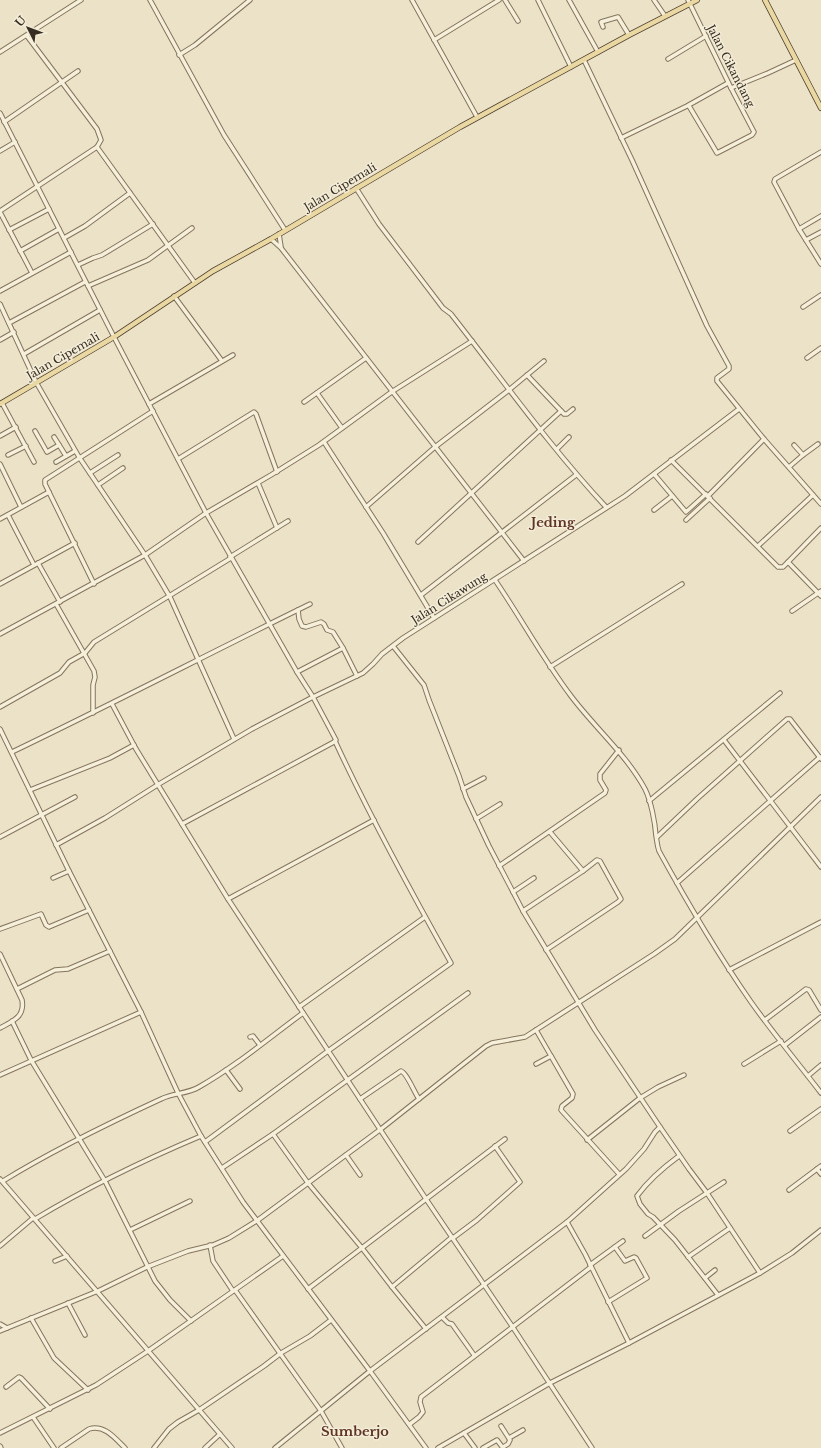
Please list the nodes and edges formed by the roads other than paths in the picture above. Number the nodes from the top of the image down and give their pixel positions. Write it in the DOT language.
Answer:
graph roads {
  1 [pos="81,0"];
  2 [pos="150,0"];
  3 [pos="250,0"];
  4 [pos="412,0"];
  5 [pos="499,0"];
  6 [pos="505,0"];
  7 [pos="538,0"];
  8 [pos="569,0"];
  9 [pos="654,0"];
  10 [pos="697,0"];
  11 [pos="765,0"];
  12 [pos="689,2"];
  13 [pos="665,16"];
  14 [pos="518,21"];
  15 [pos="603,27"];
  16 [pos="629,35"];
  17 [pos="26,36"];
  18 [pos="706,36"];
  19 [pos="434,40"];
  20 [pos="0,52"];
  21 [pos="598,52"];
  22 [pos="179,55"];
  23 [pos="668,59"];
  24 [pos="584,60"];
  25 [pos="796,60"];
  26 [pos="571,67"];
  27 [pos="78,71"];
  28 [pos="62,82"];
  29 [pos="728,83"];
  30 [pos="731,88"];
  31 [pos="689,106"];
  32 [pos="821,108"];
  33 [pos="0,113"];
  34 [pos="477,117"];
  35 [pos="4,122"];
  36 [pos="621,138"];
  37 [pos="15,142"];
  38 [pos="97,147"];
  39 [pos="0,151"];
  40 [pos="821,152"];
  41 [pos="37,186"];
  42 [pos="356,188"];
  43 [pos="130,193"];
  44 [pos="49,209"];
  45 [pos="0,211"];
  46 [pos="821,216"];
  47 [pos="152,224"];
  48 [pos="192,228"];
  49 [pos="59,229"];
  50 [pos="799,229"];
  51 [pos="9,230"];
  52 [pos="285,230"];
  53 [pos="821,232"];
  54 [pos="279,234"];
  55 [pos="64,238"];
  56 [pos="271,239"];
  57 [pos="806,240"];
  58 [pos="168,246"];
  59 [pos="282,248"];
  60 [pos="20,251"];
  61 [pos="71,252"];
  62 [pos="821,264"];
  63 [pos="78,265"];
  64 [pos="32,273"];
  65 [pos="86,282"];
  66 [pos="195,283"];
  67 [pos="88,286"];
  68 [pos="0,291"];
  69 [pos="821,295"];
  70 [pos="174,296"];
  71 [pos="0,304"];
  72 [pos="803,307"];
  73 [pos="100,310"];
  74 [pos="9,323"];
  75 [pos="14,332"];
  76 [pos="114,337"];
  77 [pos="0,340"];
  78 [pos="472,341"];
  79 [pos="821,348"];
  80 [pos="24,354"];
  81 [pos="233,355"];
  82 [pos="366,358"];
  83 [pos="807,358"];
  84 [pos="222,361"];
  85 [pos="544,361"];
  86 [pos="527,375"];
  87 [pos="36,382"];
  88 [pos="509,390"];
  89 [pos="392,391"];
  90 [pos="317,393"];
  91 [pos="304,402"];
  92 [pos="1,403"];
  93 [pos="149,404"];
  94 [pos="573,409"];
  95 [pos="739,409"];
  96 [pos="152,411"];
  97 [pos="562,411"];
  98 [pos="16,427"];
  99 [pos="342,428"];
  100 [pos="35,431"];
  101 [pos="542,431"];
  102 [pos="0,436"];
  103 [pos="54,437"];
  104 [pos="569,438"];
  105 [pos="764,439"];
  106 [pos="324,442"];
  107 [pos="818,444"];
  108 [pos="59,445"];
  109 [pos="794,445"];
  110 [pos="26,446"];
  111 [pos="435,447"];
  112 [pos="558,449"];
  113 [pos="75,451"];
  114 [pos="8,455"];
  115 [pos="118,455"];
  116 [pos="803,455"];
  117 [pos="66,456"];
  118 [pos="79,457"];
  119 [pos="178,459"];
  120 [pos="671,460"];
  121 [pos="34,462"];
  122 [pos="56,462"];
  123 [pos="0,465"];
  124 [pos="123,468"];
  125 [pos="789,468"];
  126 [pos="277,472"];
  127 [pos="90,473"];
  128 [pos="654,474"];
  129 [pos="576,475"];
  130 [pos="258,483"];
  131 [pos="98,485"];
  132 [pos="49,492"];
  133 [pos="472,494"];
  134 [pos="813,495"];
  135 [pos="821,495"];
  136 [pos="672,496"];
  137 [pos="708,496"];
  138 [pos="817,499"];
  139 [pos="821,504"];
  140 [pos="21,507"];
  141 [pos="366,507"];
  142 [pos="606,508"];
  143 [pos="654,510"];
  144 [pos="206,513"];
  145 [pos="8,515"];
  146 [pos="0,519"];
  147 [pos="686,520"];
  148 [pos="288,521"];
  149 [pos="277,528"];
  150 [pos="821,528"];
  151 [pos="502,533"];
  152 [pos="418,542"];
  153 [pos="75,543"];
  154 [pos="758,546"];
  155 [pos="145,555"];
  156 [pos="231,558"];
  157 [pos="524,561"];
  158 [pos="788,562"];
  159 [pos="36,564"];
  160 [pos="495,580"];
  161 [pos="0,584"];
  162 [pos="94,584"];
  163 [pos="682,584"];
  164 [pos="820,593"];
  165 [pos="421,595"];
  166 [pos="170,597"];
  167 [pos="58,603"];
  168 [pos="310,604"];
  169 [pos="298,610"];
  170 [pos="792,611"];
  171 [pos="434,618"];
  172 [pos="269,624"];
  173 [pos="0,634"];
  174 [pos="393,646"];
  175 [pos="344,648"];
  176 [pos="85,653"];
  177 [pos="199,659"];
  178 [pos="550,666"];
  179 [pos="297,672"];
  180 [pos="357,676"];
  181 [pos="780,693"];
  182 [pos="312,697"];
  183 [pos="112,704"];
  184 [pos="0,707"];
  185 [pos="93,713"];
  186 [pos="0,729"];
  187 [pos="234,739"];
  188 [pos="724,740"];
  189 [pos="6,741"];
  190 [pos="335,741"];
  191 [pos="0,743"];
  192 [pos="134,745"];
  193 [pos="619,750"];
  194 [pos="12,752"];
  195 [pos="820,758"];
  196 [pos="739,761"];
  197 [pos="484,778"];
  198 [pos="159,784"];
  199 [pos="463,789"];
  200 [pos="30,790"];
  201 [pos="75,797"];
  202 [pos="821,797"];
  203 [pos="649,801"];
  204 [pos="770,802"];
  205 [pos="500,804"];
  206 [pos="41,814"];
  207 [pos="476,819"];
  208 [pos="374,820"];
  209 [pos="182,824"];
  210 [pos="790,827"];
  211 [pos="550,832"];
  212 [pos="0,837"];
  213 [pos="657,837"];
  214 [pos="56,845"];
  215 [pos="499,866"];
  216 [pos="821,867"];
  217 [pos="69,871"];
  218 [pos="583,871"];
  219 [pos="53,878"];
  220 [pos="534,878"];
  221 [pos="677,883"];
  222 [pos="513,892"];
  223 [pos="228,899"];
  224 [pos="89,910"];
  225 [pos="523,911"];
  226 [pos="425,917"];
  227 [pos="697,918"];
  228 [pos="821,922"];
  229 [pos="0,929"];
  230 [pos="546,950"];
  231 [pos="110,951"];
  232 [pos="0,954"];
  233 [pos="729,970"];
  234 [pos="17,989"];
  235 [pos="468,993"];
  236 [pos="578,1002"];
  237 [pos="299,1007"];
  238 [pos="821,1010"];
  239 [pos="141,1012"];
  240 [pos="303,1013"];
  241 [pos="821,1017"];
  242 [pos="765,1020"];
  243 [pos="12,1022"];
  244 [pos="0,1028"];
  245 [pos="536,1030"];
  246 [pos="250,1037"];
  247 [pos="781,1041"];
  248 [pos="260,1045"];
  249 [pos="785,1045"];
  250 [pos="328,1051"];
  251 [pos="551,1056"];
  252 [pos="32,1060"];
  253 [pos="536,1064"];
  254 [pos="744,1064"];
  255 [pos="821,1065"];
  256 [pos="226,1070"];
  257 [pos="0,1075"];
  258 [pos="684,1075"];
  259 [pos="808,1076"];
  260 [pos="348,1080"];
  261 [pos="240,1089"];
  262 [pos="178,1093"];
  263 [pos="821,1094"];
  264 [pos="640,1098"];
  265 [pos="360,1099"];
  266 [pos="419,1099"];
  267 [pos="821,1108"];
  268 [pos="660,1127"];
  269 [pos="381,1129"];
  270 [pos="790,1131"];
  271 [pos="273,1134"];
  272 [pos="201,1136"];
  273 [pos="80,1138"];
  274 [pos="505,1139"];
  275 [pos="587,1140"];
  276 [pos="205,1142"];
  277 [pos="495,1146"];
  278 [pos="346,1155"];
  279 [pos="679,1156"];
  280 [pos="821,1166"];
  281 [pos="222,1168"];
  282 [pos="817,1169"];
  283 [pos="360,1174"];
  284 [pos="619,1174"];
  285 [pos="821,1174"];
  286 [pos="1,1180"];
  287 [pos="105,1181"];
  288 [pos="724,1182"];
  289 [pos="308,1183"];
  290 [pos="789,1190"];
  291 [pos="707,1193"];
  292 [pos="426,1199"];
  293 [pos="190,1202"];
  294 [pos="34,1219"];
  295 [pos="258,1220"];
  296 [pos="567,1222"];
  297 [pos="661,1225"];
  298 [pos="730,1228"];
  299 [pos="130,1230"];
  300 [pos="821,1230"];
  301 [pos="645,1236"];
  302 [pos="453,1238"];
  303 [pos="623,1241"];
  304 [pos="211,1245"];
  305 [pos="0,1246"];
  306 [pos="615,1247"];
  307 [pos="362,1248"];
  308 [pos="67,1256"];
  309 [pos="283,1256"];
  310 [pos="688,1257"];
  311 [pos="55,1261"];
  312 [pos="147,1267"];
  313 [pos="589,1267"];
  314 [pos="715,1270"];
  315 [pos="760,1273"];
  316 [pos="705,1278"];
  317 [pos="485,1285"];
  318 [pos="392,1287"];
  319 [pos="308,1289"];
  320 [pos="234,1290"];
  321 [pos="98,1291"];
  322 [pos="718,1295"];
  323 [pos="608,1302"];
  324 [pos="68,1303"];
  325 [pos="442,1317"];
  326 [pos="31,1318"];
  327 [pos="331,1320"];
  328 [pos="191,1321"];
  329 [pos="0,1324"];
  330 [pos="512,1326"];
  331 [pos="7,1328"];
  332 [pos="426,1329"];
  333 [pos="0,1330"];
  334 [pos="85,1335"];
  335 [pos="629,1343"];
  336 [pos="148,1351"];
  337 [pos="281,1353"];
  338 [pos="474,1355"];
  339 [pos="370,1371"];
  340 [pos="550,1383"];
  341 [pos="6,1387"];
  342 [pos="88,1390"];
  343 [pos="50,1409"];
  344 [pos="199,1410"];
  345 [pos="321,1411"];
  346 [pos="34,1417"];
  347 [pos="410,1424"];
  348 [pos="501,1426"];
  349 [pos="523,1430"];
  350 [pos="0,1433"];
  351 [pos="464,1433"];
  352 [pos="220,1434"];
  353 [pos="509,1438"];
  354 [pos="340,1447"];
  355 [pos="54,1448"];
  356 [pos="61,1448"];
  357 [pos="125,1448"];
  358 [pos="154,1448"];
  359 [pos="205,1448"];
  360 [pos="232,1448"];
  361 [pos="275,1448"];
  362 [pos="426,1448"];
  363 [pos="438,1448"];
  364 [pos="475,1448"];
  365 [pos="483,1448"];
  366 [pos="503,1448"];
  367 [pos="592,1448"];
  1 -- 17 [label="street"];
  2 -- 22 [label="street"];
  3 -- 22 [label="street"];
  4 -- 19 [label="street"];
  5 -- 19 [label="street"];
  6 -- 14 [label="street"];
  7 -- 26 [label="street"];
  8 -- 21 [label="street"];
  9 -- 13 [label="street"];
  10 -- 12 [label="main road, Jalan Cipemali"];
  11 -- 25 [label="main road"];
  12 -- 13 [label="main road, Jalan Cipemali"];
  12 -- 18 [label="street, Jalan Cikandang"];
  13 -- 16 [label="main road, Jalan Cipemali"];
  15 -- 16 [label="street"];
  16 -- 21 [label="main road, Jalan Cipemali"];
  17 -- 20 [label="street"];
  17 -- 28 [label="street"];
  18 -- 23 [label="street"];
  18 -- 29 [label="street, Jalan Cikandang"];
  19 -- 34 [label="street"];
  21 -- 24 [label="main road, Jalan Cipemali"];
  22 -- 52 [label="street"];
  24 -- 26 [label="main road, Jalan Cipemali"];
  24 -- 36 [label="street"];
  25 -- 30 [label="street"];
  25 -- 32 [label="main road"];
  26 -- 34 [label="main road, Jalan Cipemali"];
  27 -- 28 [label="street"];
  28 -- 35 [label="street"];
  28 -- 38 [label="street"];
  29 -- 30 [label="street, Jalan Cikandang"];
  29 -- 31 [label="street"];
  30 -- 31 [label="street, Jalan Cikandang"];
  31 -- 36 [label="street"];
  33 -- 35 [label="street"];
  34 -- 42 [label="main road, Jalan Cipemali"];
  35 -- 37 [label="street"];
  36 -- 95 [label="street"];
  37 -- 39 [label="street"];
  37 -- 41 [label="street"];
  38 -- 41 [label="street"];
  38 -- 43 [label="street"];
  40 -- 50 [label="street"];
  41 -- 44 [label="street"];
  41 -- 45 [label="street"];
  42 -- 52 [label="main road, Jalan Cipemali"];
  42 -- 78 [label="street"];
  43 -- 47 [label="street"];
  43 -- 55 [label="street"];
  44 -- 49 [label="street"];
  44 -- 51 [label="street"];
  45 -- 51 [label="street"];
  46 -- 50 [label="street"];
  47 -- 58 [label="street"];
  47 -- 63 [label="street"];
  48 -- 58 [label="street"];
  49 -- 55 [label="street"];
  49 -- 60 [label="street"];
  50 -- 57 [label="street"];
  51 -- 60 [label="street"];
  52 -- 54 [label="main road, Jalan Cipemali"];
  53 -- 57 [label="street"];
  54 -- 56 [label="main road, Jalan Cipemali"];
  54 -- 59 [label="street"];
  55 -- 61 [label="street"];
  56 -- 59 [label="street"];
  56 -- 66 [label="main road, Jalan Cipemali"];
  57 -- 62 [label="street"];
  58 -- 66 [label="street"];
  58 -- 67 [label="street"];
  59 -- 82 [label="street"];
  60 -- 64 [label="street"];
  61 -- 63 [label="street"];
  61 -- 64 [label="street"];
  63 -- 65 [label="street"];
  64 -- 68 [label="street"];
  65 -- 67 [label="street"];
  65 -- 74 [label="street"];
  66 -- 70 [label="main road, Jalan Cipemali"];
  67 -- 73 [label="street"];
  69 -- 72 [label="street"];
  70 -- 76 [label="main road, Jalan Cipemali"];
  70 -- 84 [label="street"];
  71 -- 74 [label="street"];
  73 -- 76 [label="street"];
  73 -- 80 [label="street"];
  74 -- 75 [label="street"];
  75 -- 77 [label="street"];
  75 -- 80 [label="street"];
  76 -- 87 [label="main road, Jalan Cipemali"];
  76 -- 93 [label="street"];
  78 -- 88 [label="street"];
  78 -- 89 [label="street"];
  79 -- 83 [label="street"];
  80 -- 87 [label="street"];
  81 -- 84 [label="street"];
  82 -- 89 [label="street"];
  82 -- 90 [label="street"];
  84 -- 93 [label="street"];
  85 -- 86 [label="street"];
  86 -- 88 [label="street"];
  86 -- 97 [label="street"];
  87 -- 92 [label="main road, Jalan Cipemali"];
  87 -- 113 [label="street"];
  88 -- 101 [label="street"];
  88 -- 111 [label="street"];
  89 -- 99 [label="street"];
  89 -- 111 [label="street"];
  90 -- 91 [label="street"];
  90 -- 99 [label="street"];
  92 -- 98 [label="street"];
  93 -- 96 [label="street"];
  94 -- 97 [label="street"];
  95 -- 105 [label="street"];
  95 -- 120 [label="street, Jalan Cikawung"];
  96 -- 118 [label="street"];
  96 -- 119 [label="street"];
  97 -- 101 [label="street"];
  98 -- 102 [label="street"];
  98 -- 110 [label="street"];
  99 -- 106 [label="street"];
  100 -- 108 [label="street"];
  101 -- 112 [label="street"];
  101 -- 133 [label="street"];
  103 -- 108 [label="street"];
  104 -- 112 [label="street"];
  105 -- 125 [label="street"];
  105 -- 137 [label="street"];
  106 -- 126 [label="street"];
  106 -- 141 [label="street"];
  107 -- 116 [label="street"];
  108 -- 117 [label="street"];
  109 -- 116 [label="street"];
  110 -- 114 [label="street"];
  110 -- 121 [label="street"];
  111 -- 133 [label="street"];
  111 -- 141 [label="street"];
  112 -- 129 [label="street"];
  113 -- 117 [label="street"];
  113 -- 118 [label="street"];
  115 -- 127 [label="street"];
  116 -- 125 [label="street"];
  117 -- 122 [label="street"];
  118 -- 127 [label="street"];
  118 -- 132 [label="street"];
  119 -- 126 [label="street"];
  119 -- 144 [label="street"];
  120 -- 128 [label="street, Jalan Cikawung"];
  120 -- 137 [label="street"];
  123 -- 140 [label="street"];
  124 -- 131 [label="street"];
  125 -- 134 [label="street"];
  126 -- 130 [label="street"];
  127 -- 131 [label="street"];
  128 -- 136 [label="street"];
  128 -- 142 [label="street, Jalan Cikawung"];
  129 -- 142 [label="street"];
  129 -- 151 [label="street"];
  130 -- 144 [label="street"];
  130 -- 149 [label="street"];
  131 -- 155 [label="street"];
  132 -- 140 [label="street"];
  132 -- 153 [label="street"];
  133 -- 151 [label="street"];
  133 -- 152 [label="street"];
  134 -- 138 [label="street"];
  134 -- 154 [label="street"];
  135 -- 138 [label="street"];
  136 -- 137 [label="street"];
  136 -- 143 [label="street"];
  137 -- 147 [label="street"];
  137 -- 154 [label="street"];
  138 -- 139 [label="street"];
  140 -- 145 [label="street"];
  141 -- 165 [label="street"];
  142 -- 157 [label="street, Jalan Cikawung"];
  144 -- 155 [label="street"];
  144 -- 156 [label="street"];
  145 -- 146 [label="street"];
  145 -- 159 [label="street"];
  148 -- 149 [label="street"];
  149 -- 156 [label="street"];
  150 -- 158 [label="street"];
  151 -- 157 [label="street"];
  151 -- 165 [label="street"];
  153 -- 159 [label="street"];
  153 -- 162 [label="street"];
  154 -- 158 [label="street"];
  155 -- 162 [label="street"];
  155 -- 166 [label="street"];
  156 -- 166 [label="street"];
  156 -- 172 [label="street"];
  157 -- 160 [label="street, Jalan Cikawung"];
  158 -- 164 [label="street"];
  159 -- 161 [label="street"];
  159 -- 167 [label="street"];
  160 -- 171 [label="street, Jalan Cikawung"];
  160 -- 178 [label="street"];
  162 -- 167 [label="street"];
  163 -- 178 [label="street"];
  164 -- 170 [label="street"];
  165 -- 171 [label="street"];
  166 -- 176 [label="street"];
  166 -- 177 [label="street"];
  167 -- 173 [label="street"];
  167 -- 176 [label="street"];
  168 -- 169 [label="street"];
  169 -- 172 [label="street"];
  169 -- 175 [label="street"];
  171 -- 174 [label="street, Jalan Cikawung"];
  172 -- 177 [label="street"];
  172 -- 179 [label="street"];
  174 -- 180 [label="street, Jalan Cikawung"];
  174 -- 199 [label="street"];
  175 -- 179 [label="street"];
  175 -- 180 [label="street"];
  176 -- 184 [label="street"];
  176 -- 185 [label="street"];
  177 -- 183 [label="street"];
  177 -- 187 [label="street"];
  178 -- 193 [label="street"];
  179 -- 182 [label="street"];
  180 -- 182 [label="street, Jalan Cikawung"];
  181 -- 188 [label="street"];
  182 -- 187 [label="street, Jalan Cikawung"];
  182 -- 190 [label="street"];
  183 -- 185 [label="street"];
  183 -- 192 [label="street"];
  185 -- 194 [label="street"];
  186 -- 189 [label="street"];
  187 -- 198 [label="street, Jalan Cikawung"];
  188 -- 196 [label="street"];
  188 -- 203 [label="street"];
  189 -- 191 [label="street"];
  189 -- 194 [label="street"];
  190 -- 208 [label="street"];
  190 -- 209 [label="street"];
  192 -- 198 [label="street"];
  192 -- 200 [label="street"];
  193 -- 203 [label="street"];
  193 -- 211 [label="street"];
  194 -- 200 [label="street"];
  195 -- 196 [label="street"];
  195 -- 204 [label="street"];
  196 -- 204 [label="street"];
  196 -- 213 [label="street"];
  197 -- 199 [label="street"];
  198 -- 209 [label="street"];
  198 -- 214 [label="street, Jalan Cikawung"];
  199 -- 207 [label="street"];
  200 -- 206 [label="street"];
  201 -- 206 [label="street"];
  202 -- 210 [label="street"];
  203 -- 213 [label="street"];
  204 -- 210 [label="street"];
  204 -- 221 [label="street"];
  205 -- 207 [label="street"];
  206 -- 212 [label="street"];
  206 -- 214 [label="street"];
  207 -- 215 [label="street"];
  208 -- 223 [label="street"];
  208 -- 226 [label="street"];
  209 -- 223 [label="street"];
  210 -- 216 [label="street"];
  210 -- 227 [label="street"];
  211 -- 215 [label="street"];
  211 -- 218 [label="street"];
  213 -- 221 [label="street"];
  214 -- 217 [label="street"];
  215 -- 222 [label="street"];
  217 -- 219 [label="street"];
  217 -- 224 [label="street"];
  218 -- 225 [label="street"];
  218 -- 230 [label="street"];
  220 -- 222 [label="street"];
  221 -- 227 [label="street"];
  222 -- 225 [label="street"];
  223 -- 237 [label="street"];
  224 -- 229 [label="street"];
  224 -- 231 [label="street"];
  225 -- 230 [label="street"];
  226 -- 237 [label="street"];
  226 -- 250 [label="street"];
  227 -- 233 [label="street"];
  227 -- 236 [label="street"];
  228 -- 233 [label="street"];
  230 -- 236 [label="street"];
  231 -- 234 [label="street"];
  231 -- 239 [label="street"];
  232 -- 234 [label="street"];
  233 -- 242 [label="street"];
  234 -- 243 [label="street"];
  235 -- 260 [label="street"];
  236 -- 245 [label="street"];
  236 -- 264 [label="street"];
  237 -- 240 [label="street"];
  238 -- 242 [label="street"];
  239 -- 252 [label="street"];
  239 -- 262 [label="street"];
  240 -- 248 [label="street"];
  240 -- 250 [label="street"];
  241 -- 249 [label="street"];
  242 -- 247 [label="street"];
  243 -- 244 [label="street"];
  243 -- 252 [label="street"];
  245 -- 251 [label="street"];
  245 -- 266 [label="street"];
  246 -- 248 [label="street"];
  247 -- 249 [label="street"];
  247 -- 254 [label="street"];
  248 -- 256 [label="street"];
  249 -- 259 [label="street"];
  250 -- 260 [label="street"];
  250 -- 276 [label="street"];
  251 -- 253 [label="street"];
  251 -- 275 [label="street"];
  252 -- 257 [label="street"];
  252 -- 273 [label="street"];
  255 -- 259 [label="street"];
  256 -- 261 [label="street"];
  256 -- 262 [label="street"];
  258 -- 264 [label="street"];
  259 -- 263 [label="street"];
  260 -- 265 [label="street"];
  260 -- 271 [label="street"];
  262 -- 272 [label="street"];
  262 -- 273 [label="street"];
  264 -- 268 [label="street"];
  264 -- 275 [label="street"];
  265 -- 266 [label="street"];
  265 -- 269 [label="street"];
  266 -- 269 [label="street"];
  267 -- 270 [label="street"];
  268 -- 279 [label="street"];
  268 -- 284 [label="street"];
  269 -- 278 [label="street"];
  269 -- 292 [label="street"];
  271 -- 281 [label="street"];
  271 -- 289 [label="street"];
  272 -- 276 [label="street"];
  272 -- 287 [label="street"];
  273 -- 286 [label="street"];
  273 -- 287 [label="street"];
  274 -- 277 [label="street"];
  275 -- 284 [label="street"];
  276 -- 281 [label="street"];
  277 -- 292 [label="street"];
  277 -- 302 [label="street"];
  278 -- 283 [label="street"];
  278 -- 289 [label="street"];
  279 -- 291 [label="street"];
  279 -- 297 [label="street"];
  280 -- 282 [label="street"];
  281 -- 295 [label="street"];
  282 -- 285 [label="street"];
  282 -- 290 [label="street"];
  284 -- 296 [label="street"];
  286 -- 294 [label="street"];
  287 -- 294 [label="street"];
  287 -- 299 [label="street"];
  288 -- 291 [label="street"];
  289 -- 295 [label="street"];
  289 -- 307 [label="street"];
  291 -- 297 [label="street"];
  291 -- 298 [label="street"];
  292 -- 302 [label="street"];
  292 -- 307 [label="street"];
  293 -- 299 [label="street"];
  294 -- 305 [label="street"];
  294 -- 308 [label="street"];
  295 -- 304 [label="street"];
  295 -- 309 [label="street"];
  296 -- 313 [label="street"];
  296 -- 317 [label="street"];
  297 -- 301 [label="street"];
  297 -- 310 [label="street"];
  298 -- 310 [label="street"];
  298 -- 315 [label="street"];
  299 -- 312 [label="street"];
  300 -- 315 [label="street"];
  302 -- 317 [label="street"];
  302 -- 318 [label="street"];
  303 -- 306 [label="street"];
  304 -- 312 [label="street"];
  304 -- 320 [label="street"];
  306 -- 313 [label="street"];
  306 -- 323 [label="street"];
  307 -- 318 [label="street"];
  307 -- 319 [label="street"];
  308 -- 311 [label="street"];
  308 -- 321 [label="street"];
  309 -- 319 [label="street"];
  309 -- 320 [label="street"];
  310 -- 316 [label="street"];
  312 -- 321 [label="street"];
  312 -- 328 [label="street"];
  313 -- 323 [label="street"];
  313 -- 330 [label="street"];
  314 -- 316 [label="street"];
  315 -- 322 [label="street"];
  316 -- 322 [label="street"];
  317 -- 325 [label="street"];
  317 -- 330 [label="street"];
  318 -- 332 [label="street"];
  319 -- 327 [label="street"];
  320 -- 328 [label="street"];
  320 -- 337 [label="street"];
  321 -- 324 [label="street"];
  321 -- 336 [label="street"];
  322 -- 335 [label="street"];
  323 -- 335 [label="street"];
  324 -- 326 [label="street"];
  324 -- 334 [label="street"];
  325 -- 332 [label="street"];
  325 -- 338 [label="street"];
  326 -- 331 [label="street"];
  326 -- 342 [label="street"];
  327 -- 337 [label="street"];
  327 -- 339 [label="street"];
  328 -- 336 [label="street"];
  329 -- 331 [label="street"];
  330 -- 338 [label="street"];
  330 -- 340 [label="street"];
  331 -- 333 [label="street"];
  332 -- 339 [label="street"];
  335 -- 340 [label="street"];
  336 -- 342 [label="street"];
  336 -- 344 [label="street"];
  337 -- 344 [label="street"];
  337 -- 345 [label="street"];
  338 -- 347 [label="street"];
  339 -- 345 [label="street"];
  339 -- 347 [label="street"];
  340 -- 351 [label="street"];
  340 -- 367 [label="street"];
  341 -- 343 [label="street"];
  342 -- 343 [label="street"];
  343 -- 346 [label="street"];
  344 -- 352 [label="street"];
  344 -- 358 [label="street"];
  345 -- 354 [label="street"];
  345 -- 361 [label="street"];
  346 -- 350 [label="street"];
  346 -- 355 [label="street"];
  347 -- 362 [label="street"];
  348 -- 353 [label="street"];
  349 -- 353 [label="street"];
  351 -- 363 [label="street"];
  351 -- 364 [label="street"];
  352 -- 359 [label="street"];
  352 -- 360 [label="street"];
  353 -- 366 [label="street"];
  356 -- 357 [label="street"];
  365 -- 366 [label="street"];
}
